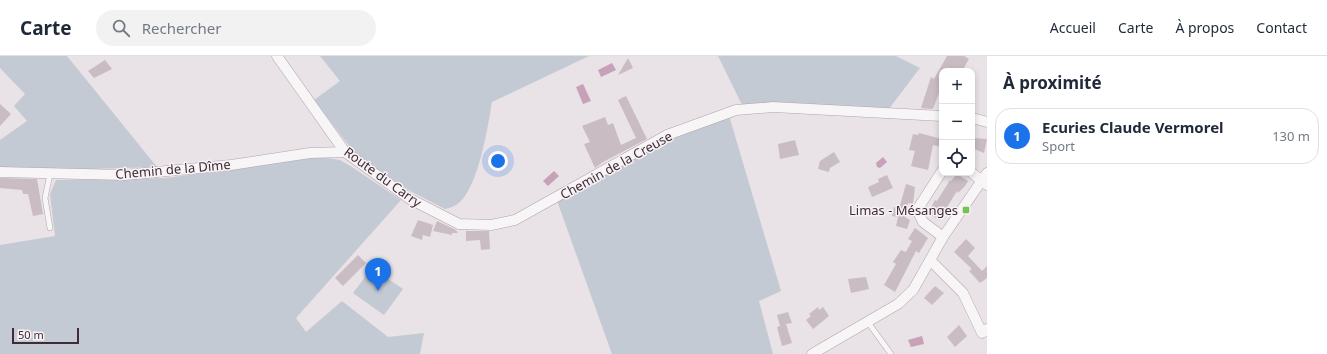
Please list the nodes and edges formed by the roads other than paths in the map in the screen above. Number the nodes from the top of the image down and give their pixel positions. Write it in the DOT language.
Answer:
graph roads {
  1 [pos="277,56"];
  2 [pos="939,116"];
  3 [pos="975,119"];
  4 [pos="987,122"];
  5 [pos="345,152"];
  6 [pos="0,172"];
  7 [pos="50,174"];
  8 [pos="975,174"];
  9 [pos="939,176"];
  10 [pos="985,179"];
  11 [pos="459,224"];
  12 [pos="50,228"];
  13 [pos="943,237"];
  14 [pos="931,261"];
  15 [pos="867,322"];
  16 [pos="987,329"];
  17 [pos="812,354"];
  18 [pos="891,354"];
  1 -- 5 [label="street, Route du Carry"];
  2 -- 11 [label="street, Chemin de la Creuse"];
  3 -- 4 [label="street"];
  5 -- 7 [label="street, Chemin de la Dîme"];
  5 -- 11 [label="street, Route du Carry"];
  6 -- 7 [label="street, Chemin de la Dîme"];
  7 -- 12 [label="lane"];
  8 -- 10 [label="street"];
  9 -- 13 [label="street"];
  10 -- 13 [label="street"];
  13 -- 14 [label="street"];
  14 -- 15 [label="street"];
  14 -- 16 [label="street"];
  15 -- 17 [label="street"];
  15 -- 18 [label="lane"];
}
